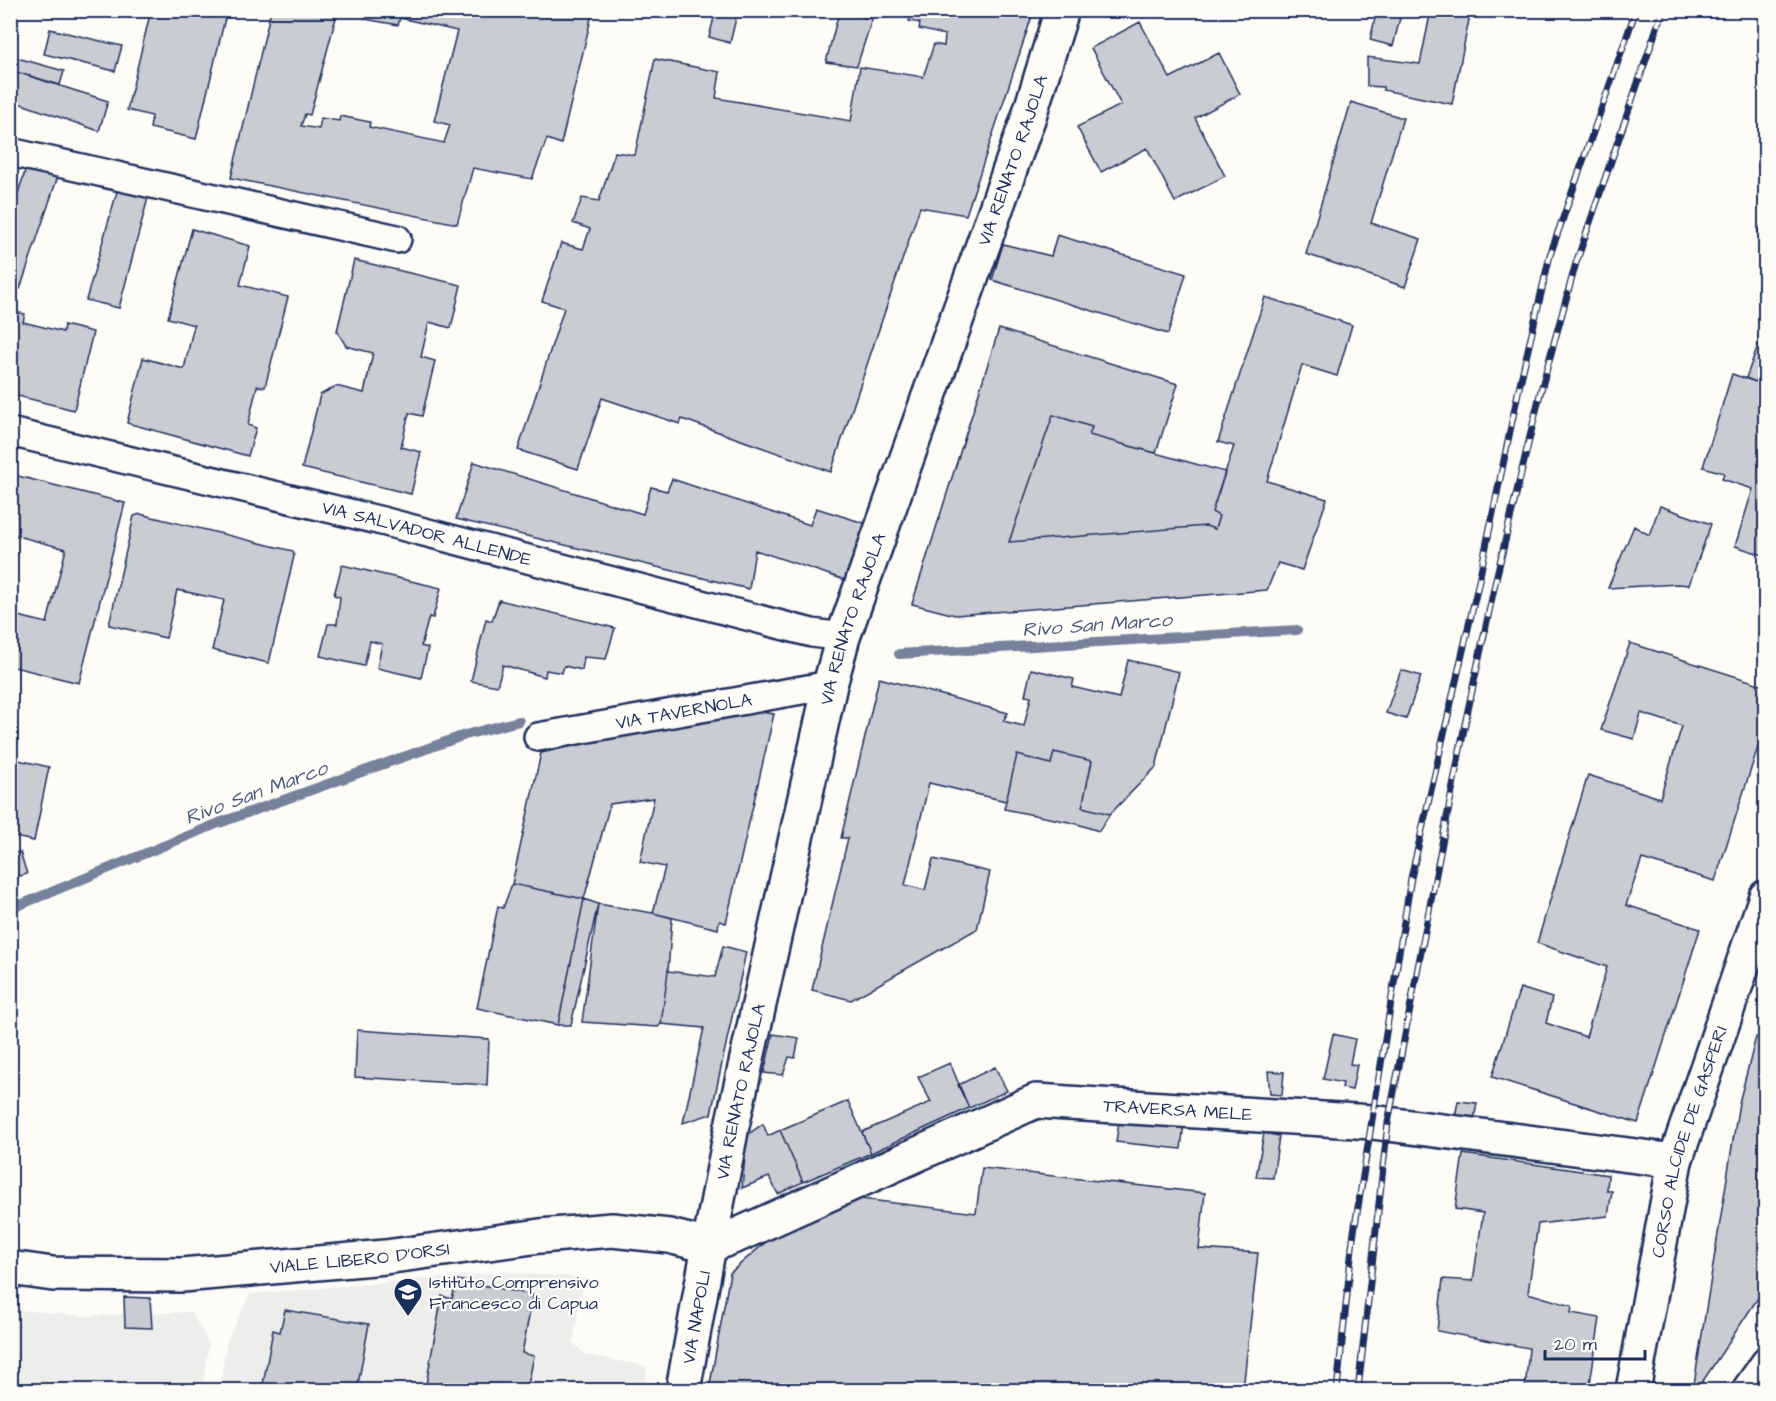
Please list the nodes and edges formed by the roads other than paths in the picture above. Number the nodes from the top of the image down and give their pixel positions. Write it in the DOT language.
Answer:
graph roads {
  1 [pos="1062,10"];
  2 [pos="10,152"];
  3 [pos="397,239"];
  4 [pos="10,432"];
  5 [pos="843,637"];
  6 [pos="830,685"];
  7 [pos="538,737"];
  8 [pos="1766,897"];
  9 [pos="1675,1161"];
  10 [pos="708,1246"];
  11 [pos="10,1268"];
  12 [pos="1766,1356"];
  13 [pos="683,1390"];
  14 [pos="1633,1390"];
  15 [pos="1742,1390"];
  1 -- 5 [label="street, VIA RENATO RAJOLA"];
  2 -- 3 [label="street"];
  4 -- 5 [label="street, VIA SALVADOR ALLENDE"];
  5 -- 6 [label="street, VIA RENATO RAJOLA"];
  6 -- 7 [label="street, VIA TAVERNOLA"];
  6 -- 10 [label="street, VIA RENATO RAJOLA"];
  8 -- 9 [label="street, CORSO ALCIDE DE GASPERI"];
  9 -- 10 [label="street, TRAVERSA MELE"];
  9 -- 14 [label="street, CORSO ALCIDE DE GASPERI"];
  10 -- 11 [label="street, VIALE LIBERO D'ORSI"];
  10 -- 13 [label="street, VIA NAPOLI"];
  12 -- 15 [label="street"];
}
